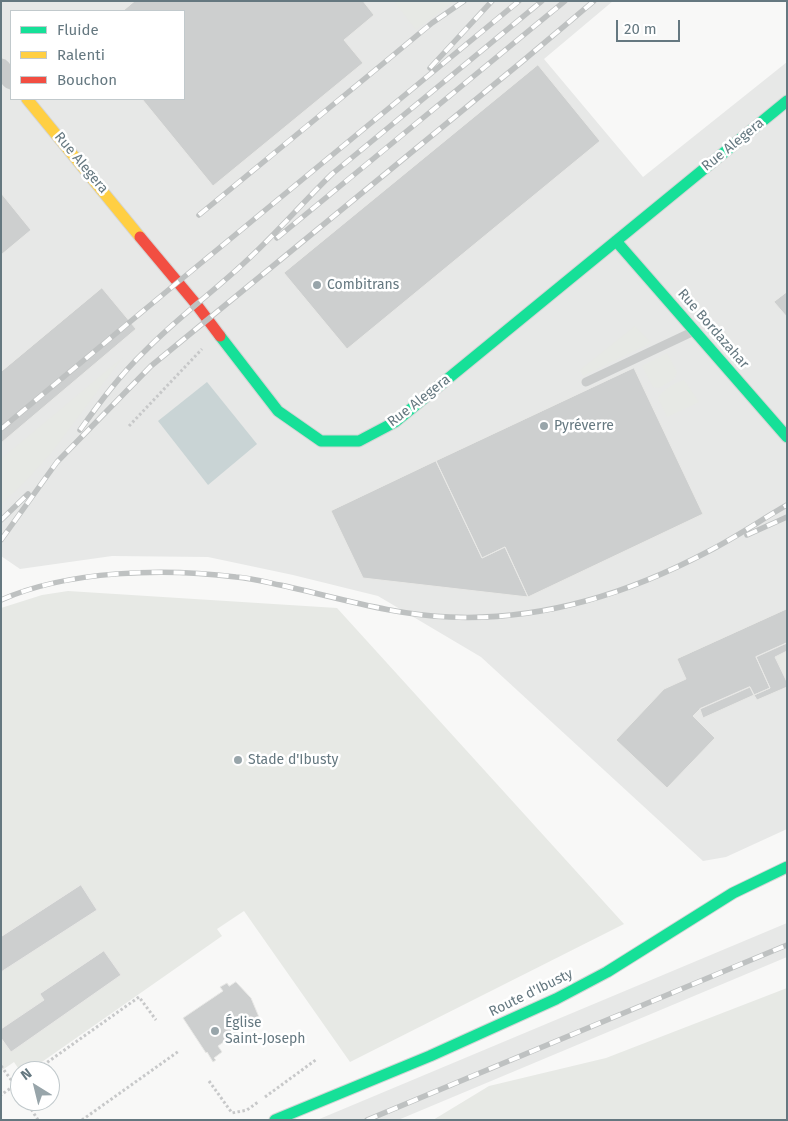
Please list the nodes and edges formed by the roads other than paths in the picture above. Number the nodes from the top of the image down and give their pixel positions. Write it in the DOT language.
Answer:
graph roads {
  1 [pos="1,68"];
  2 [pos="10,79"];
  3 [pos="28,100"];
  4 [pos="787,101"];
  5 [pos="616,241"];
  6 [pos="694,331"];
  7 [pos="586,382"];
  8 [pos="787,437"];
  9 [pos="787,867"];
  10 [pos="275,1120"];
  1 -- 2 [label="street"];
  3 -- 5 [label="street, Rue Alegera"];
  4 -- 5 [label="street, Rue Alegera"];
  5 -- 6 [label="street, Rue Bordazahar"];
  6 -- 7 [label="lane"];
  6 -- 8 [label="street, Rue Bordazahar"];
  9 -- 10 [label="street, Route d'Ibusty"];
}
